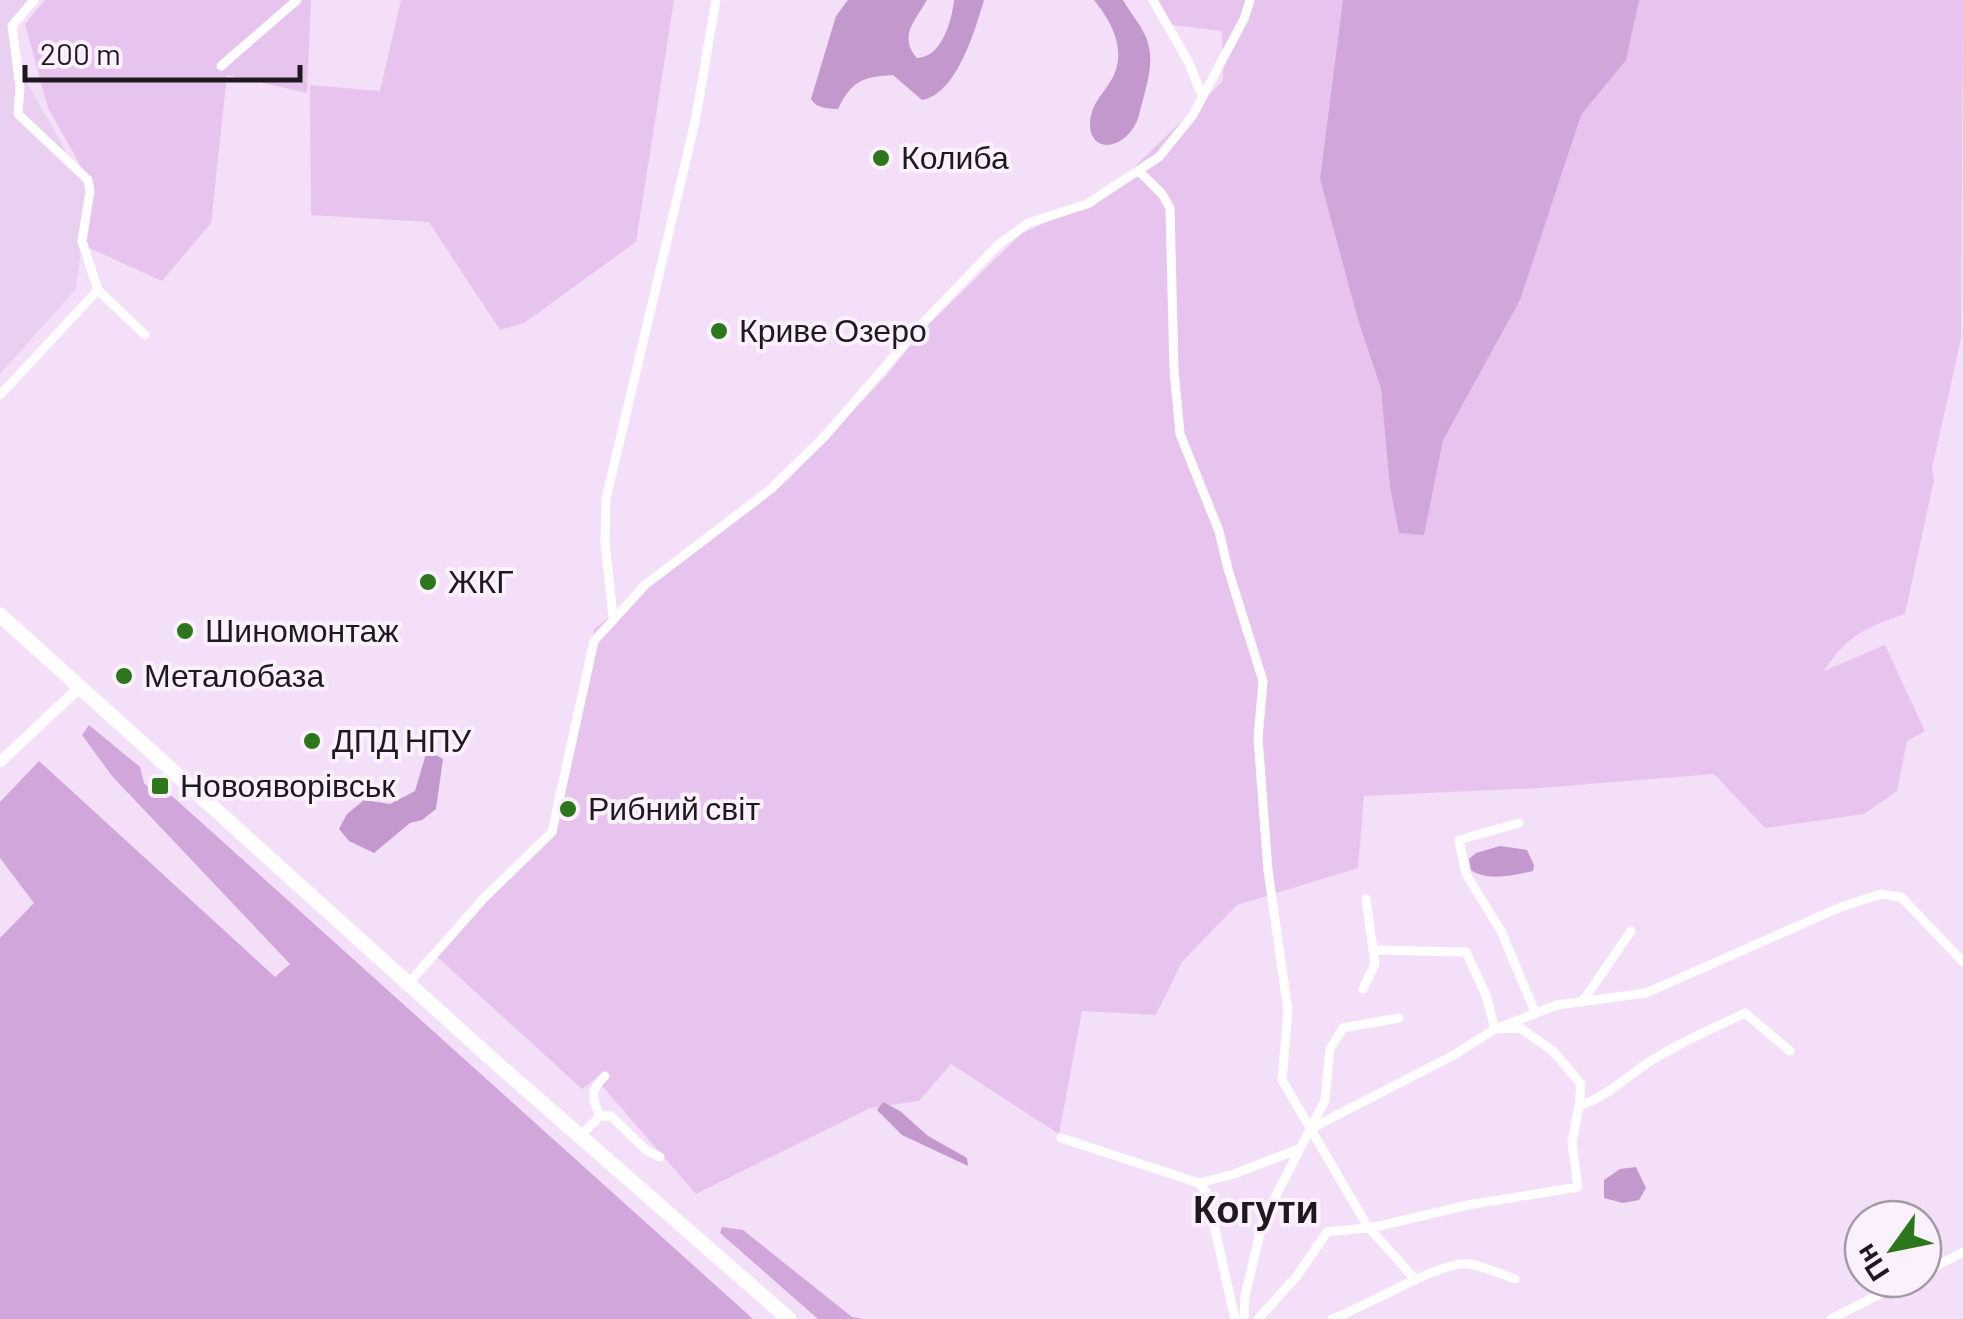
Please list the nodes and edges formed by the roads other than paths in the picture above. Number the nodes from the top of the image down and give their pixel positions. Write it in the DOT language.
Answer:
graph roads {
  1 [pos="34,0"];
  2 [pos="297,0"];
  3 [pos="716,0"];
  4 [pos="1153,0"];
  5 [pos="1250,0"];
  6 [pos="221,66"];
  7 [pos="1202,96"];
  8 [pos="1139,171"];
  9 [pos="98,290"];
  10 [pos="144,335"];
  11 [pos="0,395"];
  12 [pos="0,615"];
  13 [pos="613,616"];
  14 [pos="80,688"];
  15 [pos="0,761"];
  16 [pos="1519,823"];
  17 [pos="1366,899"];
  18 [pos="1631,932"];
  19 [pos="1372,950"];
  20 [pos="1963,962"];
  21 [pos="409,983"];
  22 [pos="1363,989"];
  23 [pos="1583,1000"];
  24 [pos="1535,1012"];
  25 [pos="1399,1018"];
  26 [pos="1496,1029"];
  27 [pos="1790,1051"];
  28 [pos="605,1076"];
  29 [pos="1579,1106"];
  30 [pos="600,1116"];
  31 [pos="1310,1129"];
  32 [pos="580,1136"];
  33 [pos="1060,1138"];
  34 [pos="1299,1148"];
  35 [pos="660,1157"];
  36 [pos="1199,1183"];
  37 [pos="1368,1228"];
  38 [pos="1516,1279"];
  39 [pos="1416,1280"];
  40 [pos="1870,1299"];
  41 [pos="788,1319"];
  42 [pos="1235,1319"];
  43 [pos="1244,1319"];
  44 [pos="1258,1319"];
  45 [pos="1332,1319"];
  46 [pos="1831,1319"];
  1 -- 9 [label="street"];
  2 -- 6 [label="street"];
  3 -- 13 [label="street"];
  4 -- 7 [label="street"];
  5 -- 7 [label="street"];
  7 -- 8 [label="street"];
  8 -- 13 [label="street"];
  8 -- 31 [label="street"];
  9 -- 10 [label="street"];
  9 -- 11 [label="street"];
  12 -- 14 [label="highway"];
  13 -- 21 [label="street"];
  14 -- 15 [label="street"];
  14 -- 21 [label="highway"];
  16 -- 24 [label="street"];
  17 -- 19 [label="street"];
  18 -- 23 [label="street"];
  19 -- 22 [label="street"];
  19 -- 26 [label="street"];
  20 -- 23 [label="street"];
  21 -- 32 [label="highway"];
  23 -- 24 [label="street"];
  24 -- 26 [label="street"];
  25 -- 31 [label="street"];
  26 -- 29 [label="street"];
  26 -- 31 [label="street"];
  27 -- 29 [label="street"];
  28 -- 30 [label="street"];
  29 -- 37 [label="street"];
  30 -- 32 [label="street"];
  30 -- 35 [label="street"];
  31 -- 34 [label="street"];
  31 -- 37 [label="street"];
  32 -- 41 [label="highway"];
  33 -- 36 [label="street"];
  34 -- 36 [label="street"];
  34 -- 43 [label="street"];
  36 -- 42 [label="street"];
  37 -- 39 [label="street"];
  37 -- 44 [label="street"];
  38 -- 39 [label="street"];
  39 -- 45 [label="street"];
  40 -- 46 [label="street"];
}
